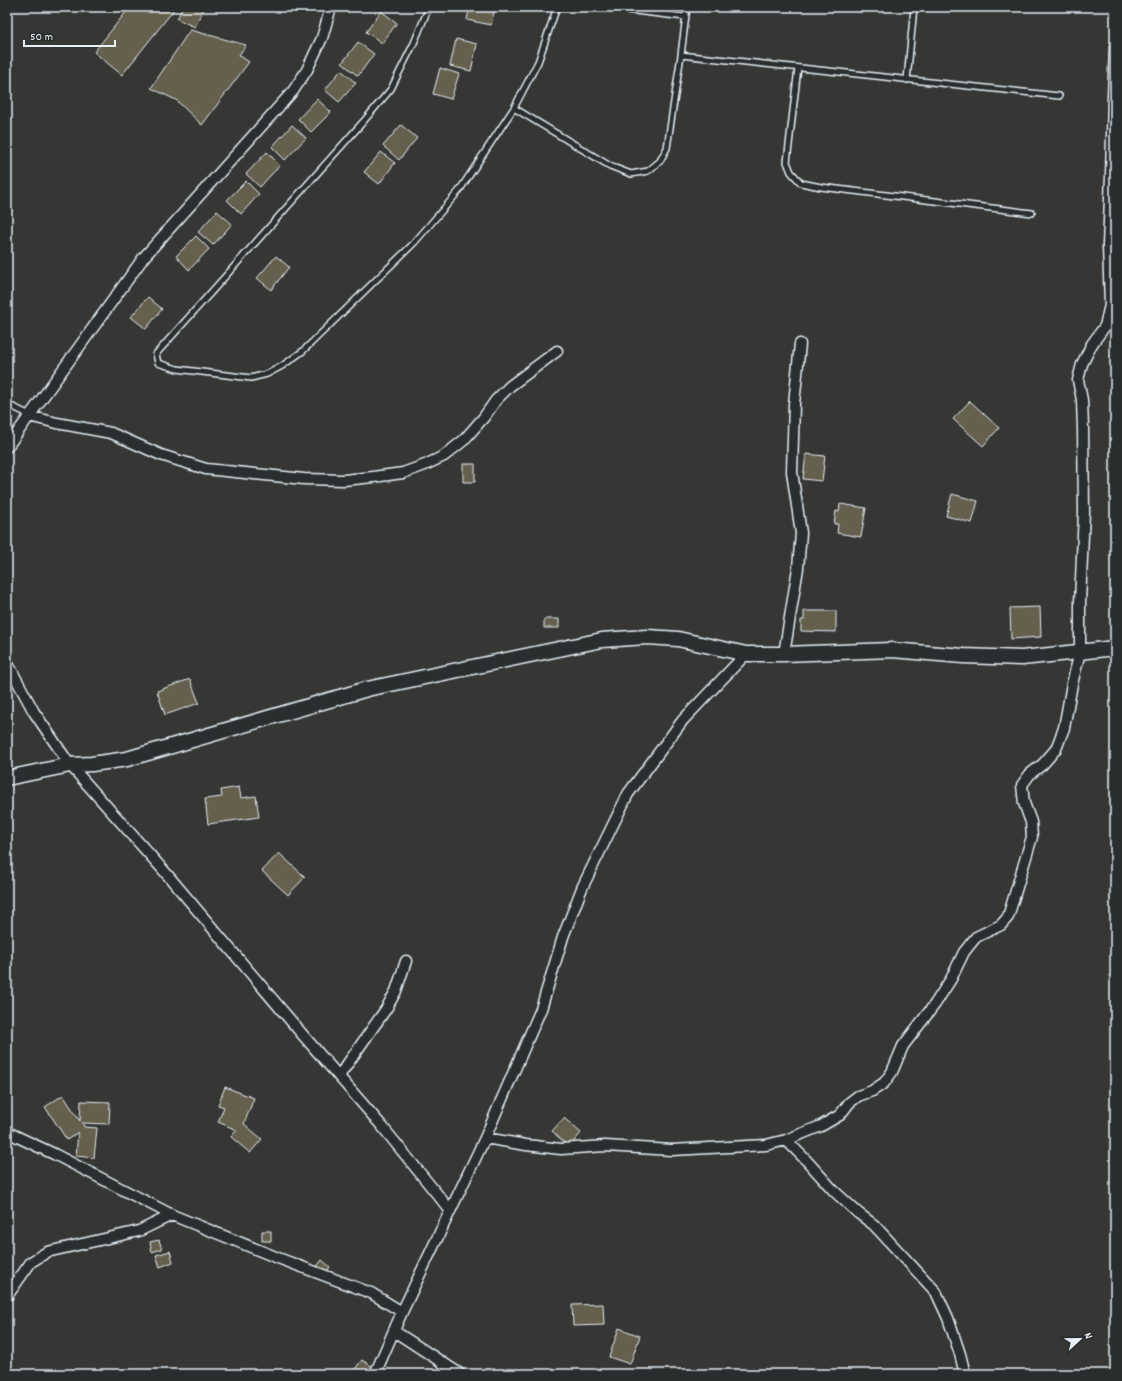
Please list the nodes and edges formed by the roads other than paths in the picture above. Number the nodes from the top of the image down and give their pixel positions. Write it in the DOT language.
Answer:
graph roads {
  1 [pos="331,7"];
  2 [pos="429,7"];
  3 [pos="557,7"];
  4 [pos="601,7"];
  5 [pos="686,7"];
  6 [pos="914,7"];
  7 [pos="685,17"];
  8 [pos="1115,47"];
  9 [pos="681,56"];
  10 [pos="798,68"];
  11 [pos="907,80"];
  12 [pos="1058,96"];
  13 [pos="514,108"];
  14 [pos="1032,213"];
  15 [pos="1112,281"];
  16 [pos="800,344"];
  17 [pos="557,352"];
  18 [pos="7,404"];
  19 [pos="29,416"];
  20 [pos="7,447"];
  21 [pos="1115,648"];
  22 [pos="1080,652"];
  23 [pos="746,654"];
  24 [pos="784,654"];
  25 [pos="7,662"];
  26 [pos="70,765"];
  27 [pos="7,778"];
  28 [pos="406,961"];
  29 [pos="339,1076"];
  30 [pos="7,1132"];
  31 [pos="485,1138"];
  32 [pos="786,1140"];
  33 [pos="450,1210"];
  34 [pos="172,1215"];
  35 [pos="7,1296"];
  36 [pos="402,1312"];
  37 [pos="394,1331"];
  38 [pos="375,1374"];
  39 [pos="460,1374"];
  40 [pos="965,1374"];
  1 -- 19 [label="street"];
  2 -- 13 [label="lane"];
  3 -- 13 [label="lane"];
  4 -- 7 [label="lane"];
  5 -- 7 [label="lane"];
  6 -- 11 [label="lane"];
  7 -- 9 [label="lane"];
  8 -- 15 [label="street"];
  9 -- 10 [label="lane"];
  9 -- 13 [label="lane"];
  10 -- 11 [label="lane"];
  10 -- 14 [label="lane"];
  11 -- 12 [label="lane"];
  15 -- 22 [label="street"];
  16 -- 24 [label="street"];
  17 -- 19 [label="street"];
  18 -- 19 [label="lane"];
  19 -- 20 [label="street"];
  21 -- 22 [label="street"];
  22 -- 24 [label="street"];
  22 -- 32 [label="street"];
  23 -- 24 [label="street"];
  23 -- 26 [label="street"];
  23 -- 31 [label="street"];
  25 -- 26 [label="street"];
  26 -- 27 [label="street"];
  26 -- 29 [label="street"];
  28 -- 29 [label="street"];
  29 -- 33 [label="street"];
  30 -- 34 [label="street"];
  31 -- 32 [label="street"];
  31 -- 33 [label="street"];
  32 -- 40 [label="street"];
  33 -- 36 [label="street"];
  34 -- 35 [label="street"];
  34 -- 36 [label="street"];
  36 -- 37 [label="street"];
  37 -- 38 [label="street"];
  37 -- 39 [label="street"];
}
